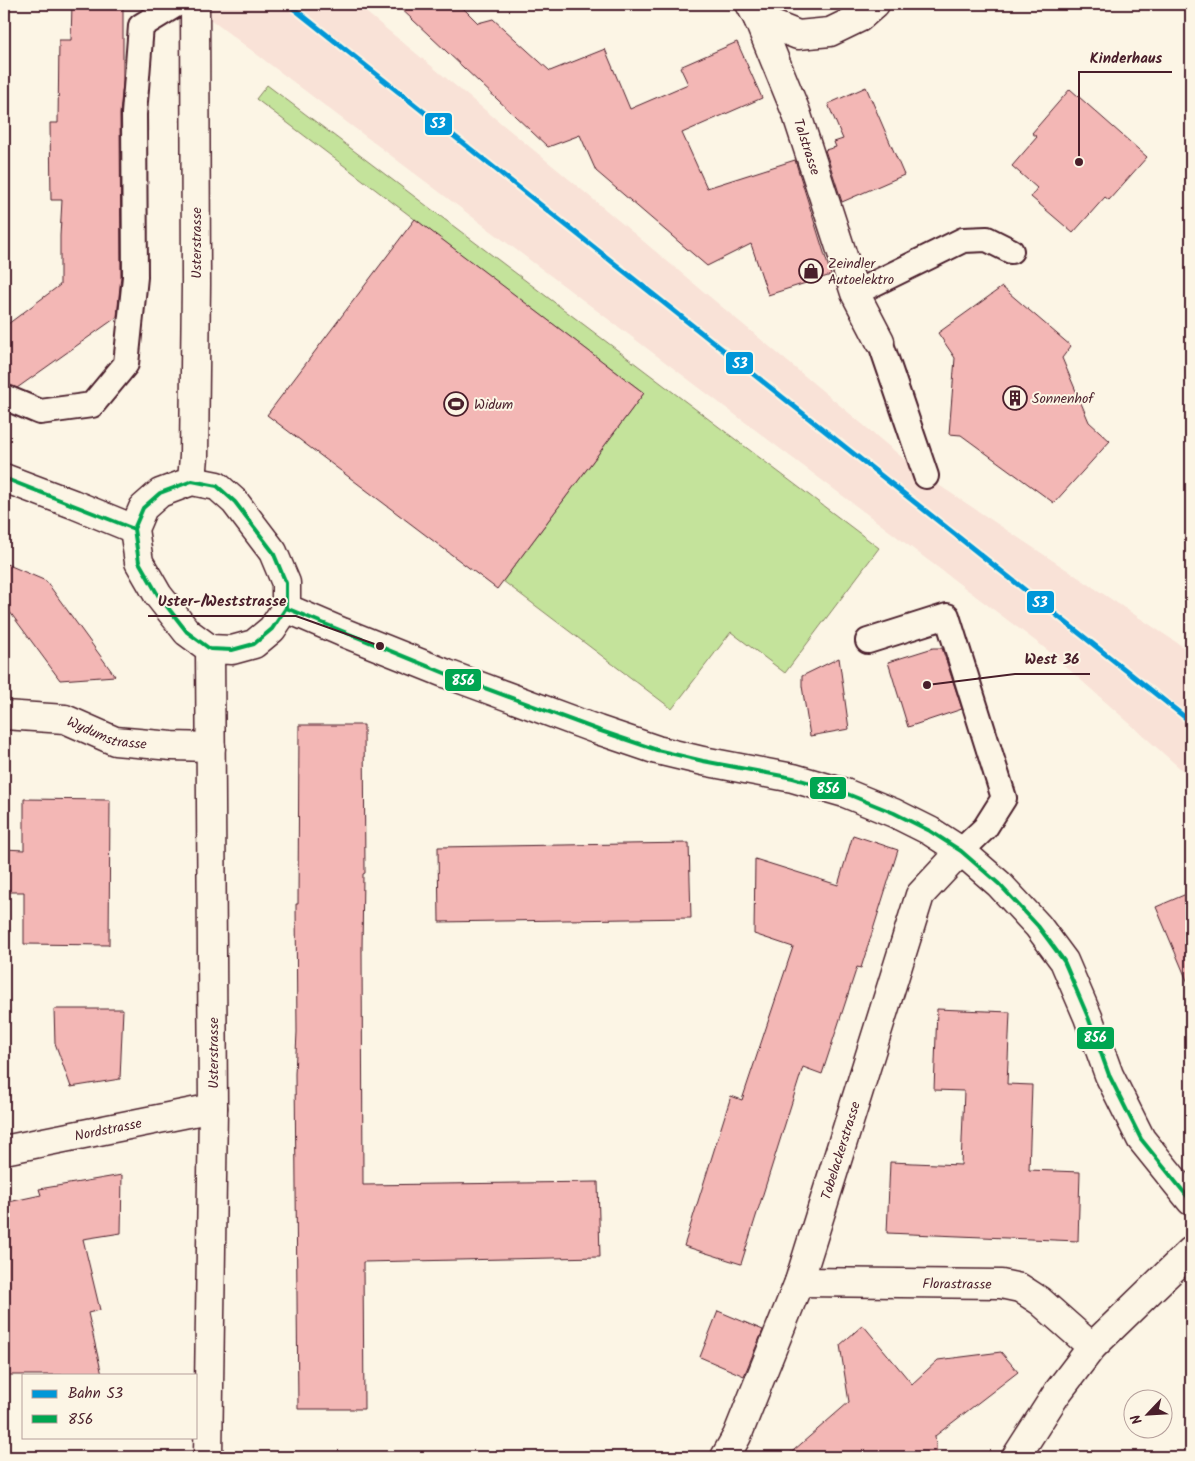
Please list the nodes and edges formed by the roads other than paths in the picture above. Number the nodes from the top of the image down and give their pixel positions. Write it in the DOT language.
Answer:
graph roads {
  1 [pos="177,4"];
  2 [pos="195,4"];
  3 [pos="875,4"];
  4 [pos="754,11"];
  5 [pos="1011,251"];
  6 [pos="855,293"];
  7 [pos="880,341"];
  8 [pos="4,398"];
  9 [pos="926,476"];
  10 [pos="4,478"];
  11 [pos="192,481"];
  12 [pos="134,529"];
  13 [pos="286,608"];
  14 [pos="868,641"];
  15 [pos="210,649"];
  16 [pos="4,714"];
  17 [pos="211,747"];
  18 [pos="961,851"];
  19 [pos="213,1108"];
  20 [pos="4,1150"];
  21 [pos="1191,1200"];
  22 [pos="1191,1251"];
  23 [pos="799,1282"];
  24 [pos="1092,1348"];
  25 [pos="208,1457"];
  26 [pos="725,1457"];
  27 [pos="1016,1457"];
  1 -- 8 [label="lane"];
  2 -- 11 [label="main road, Usterstrasse"];
  3 -- 4 [label="main road"];
  4 -- 6 [label="main road, Talstrasse"];
  5 -- 6 [label="lane"];
  6 -- 7 [label="main road, Talstrasse"];
  7 -- 9 [label="lane, Talstrasse"];
  10 -- 12 [label="main road"];
  11 -- 12 [label="main road"];
  11 -- 13 [label="main road"];
  12 -- 15 [label="main road"];
  13 -- 15 [label="main road"];
  13 -- 18 [label="main road"];
  14 -- 18 [label="lane"];
  15 -- 17 [label="main road, Usterstrasse"];
  16 -- 17 [label="main road, Wydumstrasse"];
  17 -- 19 [label="main road, Usterstrasse"];
  18 -- 21 [label="main road"];
  18 -- 23 [label="main road, Tobelackerstrasse"];
  19 -- 20 [label="main road, Nordstrasse"];
  19 -- 25 [label="main road, Usterstrasse"];
  22 -- 24 [label="main road"];
  23 -- 24 [label="main road, Florastrasse"];
  23 -- 26 [label="main road, Tobelackerstrasse"];
  24 -- 27 [label="main road"];
}
